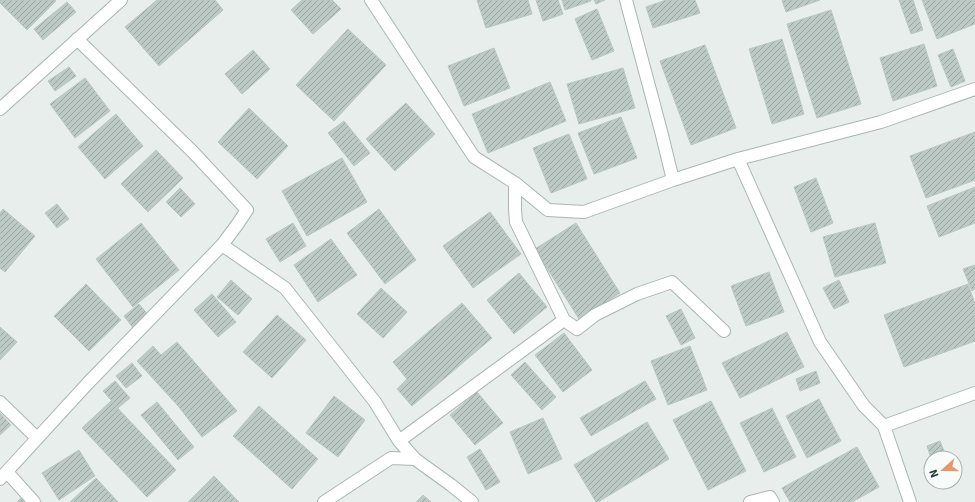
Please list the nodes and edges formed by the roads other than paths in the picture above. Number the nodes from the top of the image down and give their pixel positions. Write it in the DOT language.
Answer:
graph roads {
  1 [pos="121,0"];
  2 [pos="371,0"];
  3 [pos="626,0"];
  4 [pos="77,39"];
  5 [pos="975,89"];
  6 [pos="0,109"];
  7 [pos="738,160"];
  8 [pos="673,180"];
  9 [pos="515,182"];
  10 [pos="222,245"];
  11 [pos="564,320"];
  12 [pos="724,330"];
  13 [pos="975,393"];
  14 [pos="0,402"];
  15 [pos="884,426"];
  16 [pos="37,438"];
  17 [pos="399,441"];
  18 [pos="415,459"];
  19 [pos="4,475"];
  20 [pos="34,502"];
  21 [pos="324,502"];
  22 [pos="472,502"];
  23 [pos="750,502"];
  24 [pos="773,502"];
  25 [pos="910,502"];
  1 -- 4 [label="street"];
  2 -- 9 [label="street"];
  3 -- 8 [label="street"];
  4 -- 6 [label="street"];
  4 -- 10 [label="street"];
  5 -- 7 [label="street"];
  7 -- 8 [label="street"];
  7 -- 15 [label="street"];
  8 -- 9 [label="street"];
  9 -- 11 [label="street"];
  10 -- 16 [label="street"];
  10 -- 17 [label="street"];
  11 -- 12 [label="street"];
  11 -- 17 [label="street"];
  13 -- 15 [label="street"];
  14 -- 16 [label="street"];
  15 -- 25 [label="street"];
  16 -- 19 [label="street"];
  17 -- 18 [label="street"];
  18 -- 21 [label="street"];
  18 -- 22 [label="street"];
  19 -- 20 [label="street"];
  23 -- 24 [label="street"];
}
